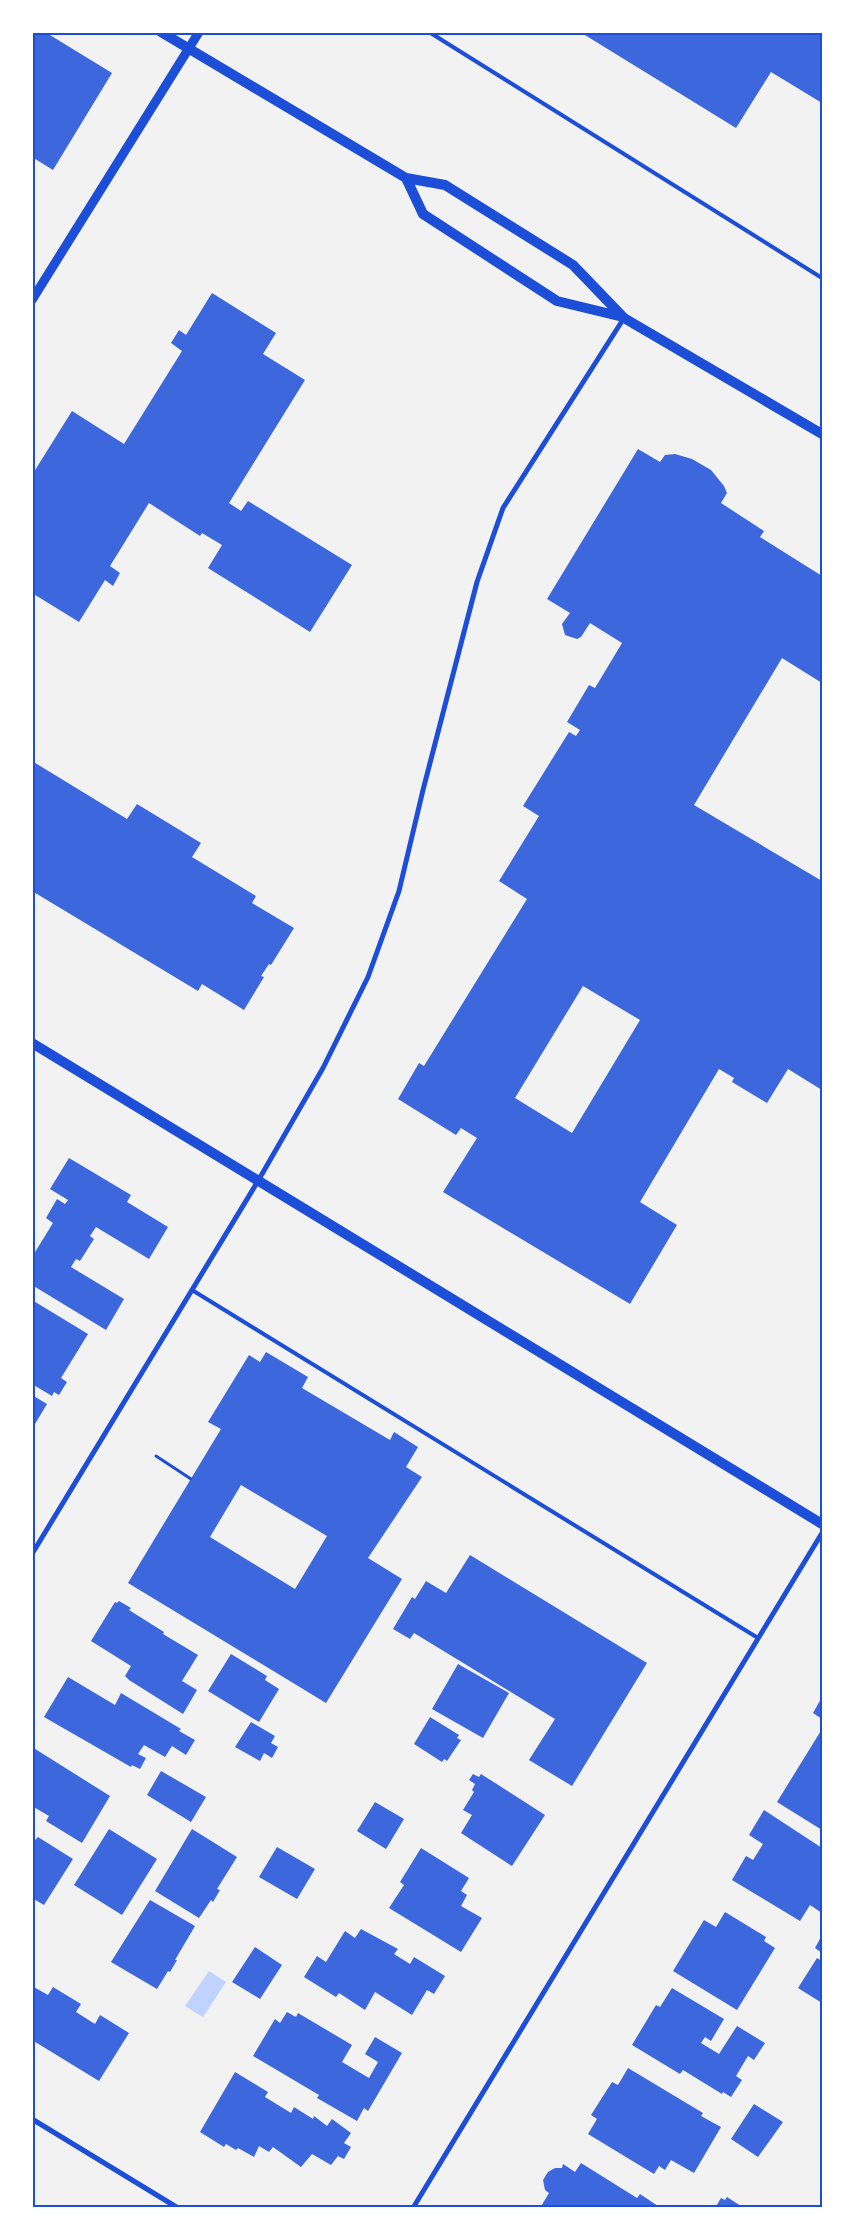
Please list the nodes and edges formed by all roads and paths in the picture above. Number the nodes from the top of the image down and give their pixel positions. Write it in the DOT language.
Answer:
graph roads {
  1 [pos="161,32"];
  2 [pos="199,32"];
  3 [pos="429,32"];
  4 [pos="189,50"];
  5 [pos="406,178"];
  6 [pos="822,278"];
  7 [pos="32,300"];
  8 [pos="624,318"];
  9 [pos="822,434"];
  10 [pos="32,1043"];
  11 [pos="258,1181"];
  12 [pos="192,1290"];
  13 [pos="156,1456"];
  14 [pos="191,1479"];
  15 [pos="822,1524"];
  16 [pos="822,1533"];
  17 [pos="32,1554"];
  18 [pos="758,1638"];
  19 [pos="32,2119"];
  20 [pos="178,2208"];
  21 [pos="413,2208"];
  1 -- 4 [label="main road"];
  2 -- 4 [label="street"];
  3 -- 6 [label="lane"];
  4 -- 5 [label="main road"];
  4 -- 7 [label="street"];
  5 -- 8 [label="main road"];
  5 -- 8 [label="main road"];
  8 -- 9 [label="main road"];
  8 -- 11 [label="street"];
  10 -- 11 [label="main road"];
  11 -- 12 [label="street"];
  11 -- 15 [label="main road"];
  12 -- 17 [label="street"];
  12 -- 18 [label="lane"];
  13 -- 14 [label="path"];
  16 -- 18 [label="street"];
  18 -- 21 [label="street"];
  19 -- 20 [label="street"];
}
